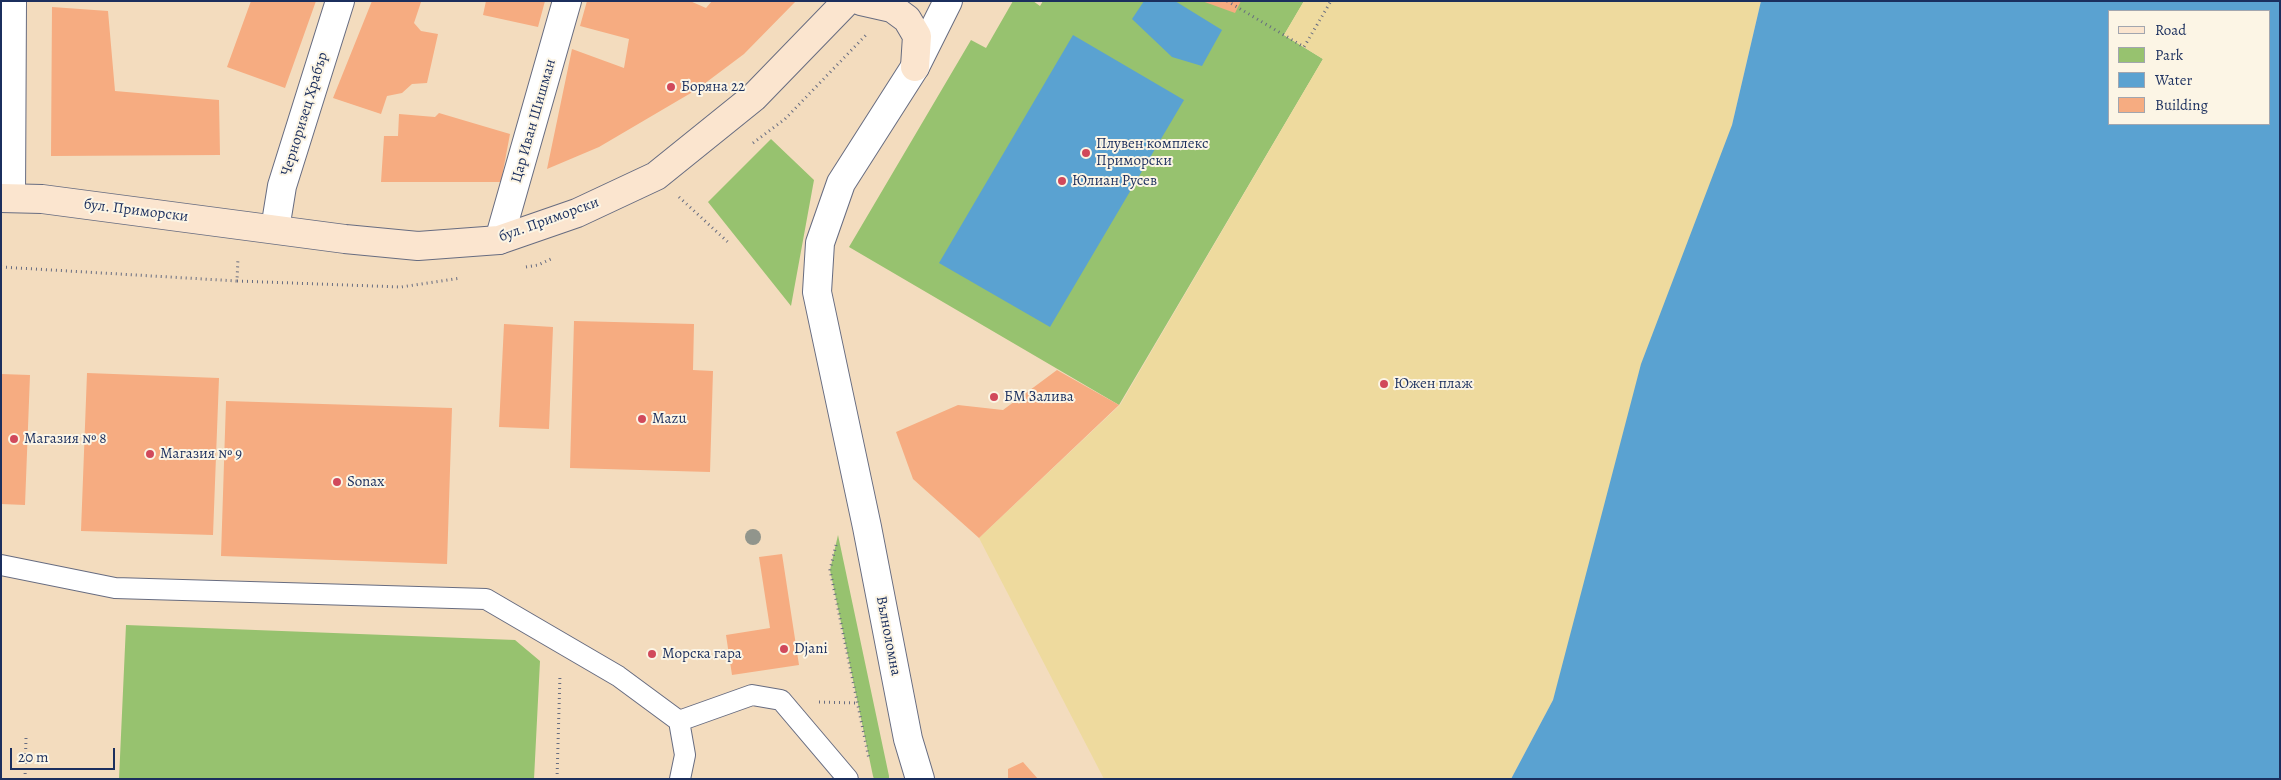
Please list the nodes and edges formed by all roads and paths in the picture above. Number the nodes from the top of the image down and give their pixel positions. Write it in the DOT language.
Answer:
graph roads {
  1 [pos="12,1"];
  2 [pos="340,1"];
  3 [pos="567,1"];
  4 [pos="847,1"];
  5 [pos="861,1"];
  6 [pos="948,1"];
  7 [pos="1227,1"];
  8 [pos="1332,1"];
  9 [pos="915,67"];
  10 [pos="679,197"];
  11 [pos="6,198"];
  12 [pos="240,224"];
  13 [pos="275,229"];
  14 [pos="499,240"];
  15 [pos="730,244"];
  16 [pos="1,267"];
  17 [pos="836,544"];
  18 [pos="1,565"];
  19 [pos="561,641"];
  20 [pos="679,721"];
  21 [pos="26,738"];
  22 [pos="871,767"];
  23 [pos="26,779"];
  24 [pos="557,779"];
  25 [pos="680,779"];
  26 [pos="848,779"];
  27 [pos="920,779"];
  1 -- 11 [label="street"];
  2 -- 13 [label="street, Черноризец Храбър"];
  3 -- 14 [label="street, Цар Иван Шишман"];
  4 -- 14 [label="main road, бул. Приморски"];
  5 -- 9 [label="main road"];
  6 -- 9 [label="street, Вълноломна"];
  7 -- 8 [label="path"];
  9 -- 27 [label="street, Вълноломна"];
  10 -- 15 [label="path"];
  11 -- 12 [label="main road, бул. Приморски"];
  12 -- 13 [label="main road, бул. Приморски"];
  12 -- 16 [label="path"];
  13 -- 14 [label="main road, бул. Приморски"];
  17 -- 22 [label="path"];
  18 -- 19 [label="lane"];
  19 -- 20 [label="lane"];
  19 -- 24 [label="path"];
  20 -- 25 [label="lane"];
  20 -- 26 [label="lane"];
  21 -- 23 [label="path"];
}
